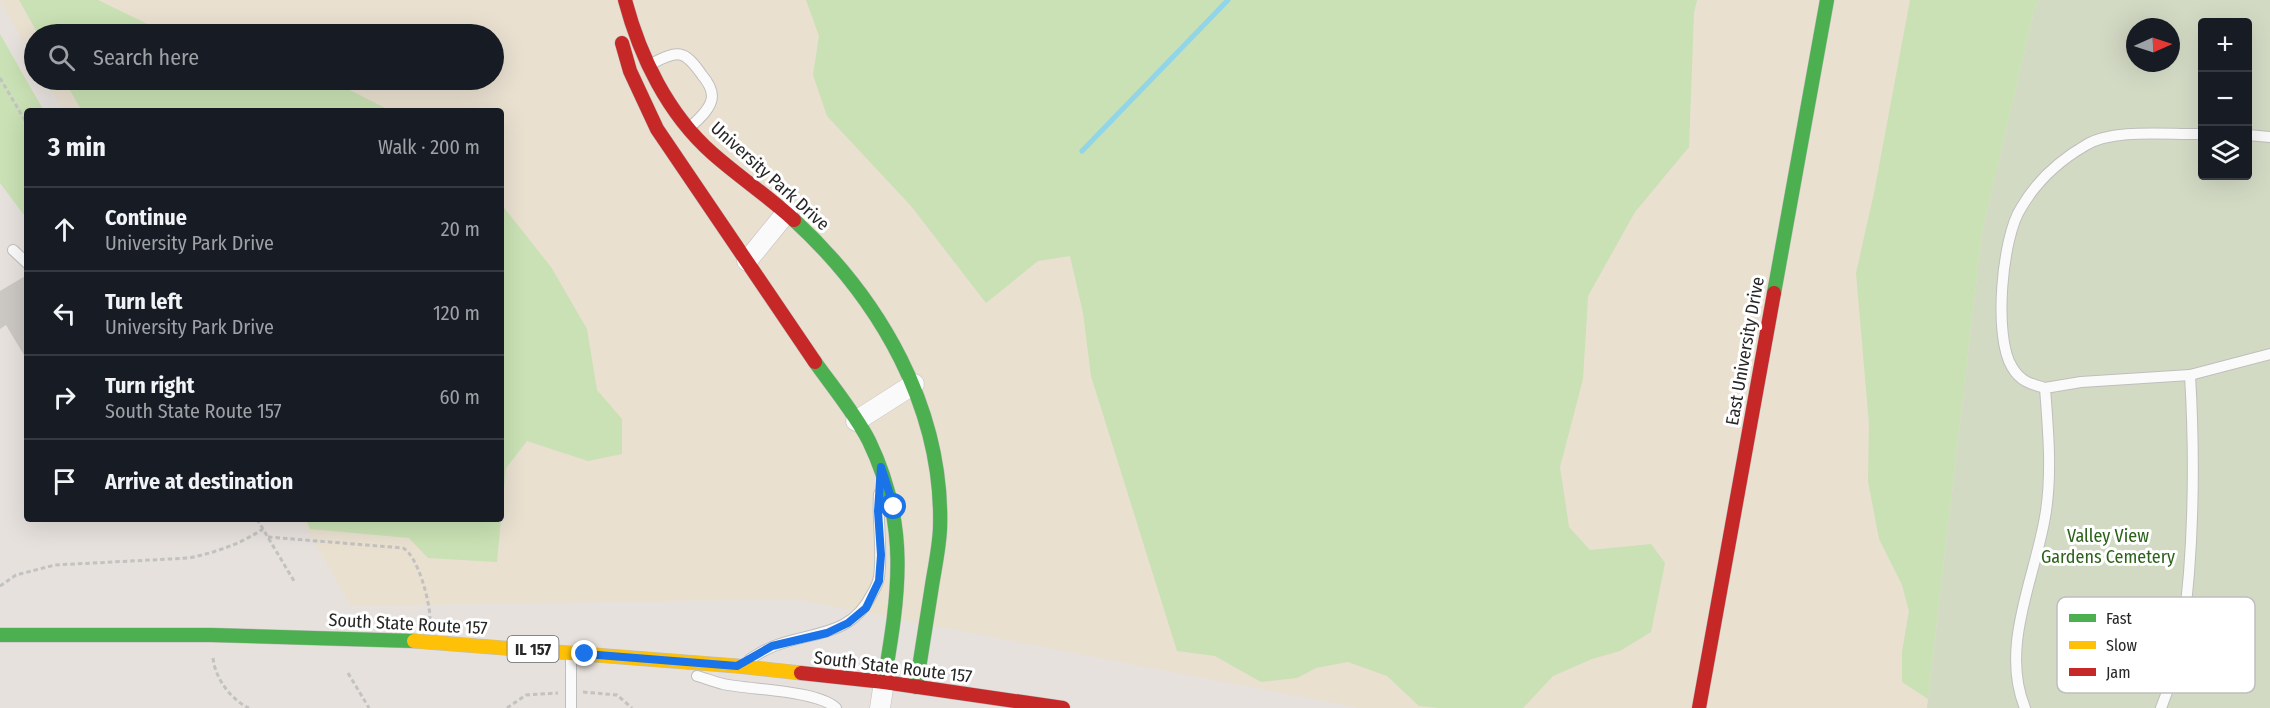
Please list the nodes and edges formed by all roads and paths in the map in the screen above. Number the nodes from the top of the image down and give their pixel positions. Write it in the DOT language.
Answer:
graph roads {
  1 [pos="613,0"];
  2 [pos="625,0"];
  3 [pos="1827,0"];
  4 [pos="649,65"];
  5 [pos="0,78"];
  6 [pos="24,119"];
  7 [pos="690,128"];
  8 [pos="2198,134"];
  9 [pos="2252,135"];
  10 [pos="2270,137"];
  11 [pos="787,213"];
  12 [pos="13,250"];
  13 [pos="24,260"];
  14 [pos="747,261"];
  15 [pos="2270,354"];
  16 [pos="2190,375"];
  17 [pos="914,384"];
  18 [pos="2045,388"];
  19 [pos="856,421"];
  20 [pos="881,467"];
  21 [pos="259,522"];
  22 [pos="263,529"];
  23 [pos="268,537"];
  24 [pos="294,581"];
  25 [pos="0,586"];
  26 [pos="2186,597"];
  27 [pos="0,635"];
  28 [pos="211,635"];
  29 [pos="430,641"];
  30 [pos="571,652"];
  31 [pos="639,658"];
  32 [pos="737,666"];
  33 [pos="348,673"];
  34 [pos="884,682"];
  35 [pos="916,687"];
  36 [pos="571,692"];
  37 [pos="2167,693"];
  38 [pos="249,708"];
  39 [pos="369,708"];
  40 [pos="507,708"];
  41 [pos="571,708"];
  42 [pos="632,708"];
  43 [pos="836,708"];
  44 [pos="880,708"];
  45 [pos="913,708"];
  46 [pos="1063,708"];
  47 [pos="1699,708"];
  48 [pos="2025,708"];
  49 [pos="2161,708"];
  1 -- 14 [label="main road"];
  2 -- 4 [label="main road, University Park Drive"];
  3 -- 47 [label="main road, East University Drive"];
  4 -- 7 [label="main road, University Park Drive"];
  4 -- 7 [label="lane"];
  5 -- 6 [label="path"];
  7 -- 11 [label="main road, University Park Drive"];
  8 -- 18 [label="lane"];
  9 -- 10 [label="lane"];
  11 -- 14 [label="street"];
  11 -- 17 [label="main road, University Park Drive"];
  12 -- 13 [label="lane"];
  14 -- 19 [label="main road"];
  15 -- 16 [label="lane"];
  16 -- 18 [label="lane"];
  16 -- 26 [label="lane"];
  17 -- 19 [label="street"];
  17 -- 35 [label="main road, University Park Drive"];
  18 -- 48 [label="lane"];
  19 -- 20 [label="main road"];
  20 -- 32 [label="lane"];
  20 -- 34 [label="main road"];
  21 -- 22 [label="path"];
  22 -- 23 [label="path"];
  22 -- 25 [label="path"];
  23 -- 24 [label="path"];
  23 -- 29 [label="path"];
  27 -- 28 [label="main road, South State Route 157 / IL 157"];
  28 -- 29 [label="main road, South State Route 157 / IL 157"];
  28 -- 38 [label="path"];
  29 -- 30 [label="main road, South State Route 157 / IL 157"];
  30 -- 31 [label="main road, South State Route 157 / IL 157"];
  30 -- 36 [label="lane"];
  31 -- 32 [label="main road, South State Route 157 / IL 157"];
  31 -- 43 [label="lane"];
  32 -- 34 [label="main road, South State Route 157 / IL 157"];
  33 -- 39 [label="path"];
  34 -- 35 [label="main road, South State Route 157 / IL 157"];
  34 -- 44 [label="street"];
  35 -- 45 [label="street"];
  35 -- 46 [label="main road, South State Route 157 / IL 157"];
  36 -- 40 [label="path"];
  36 -- 41 [label="lane"];
  36 -- 42 [label="path"];
  37 -- 49 [label="lane"];
}
